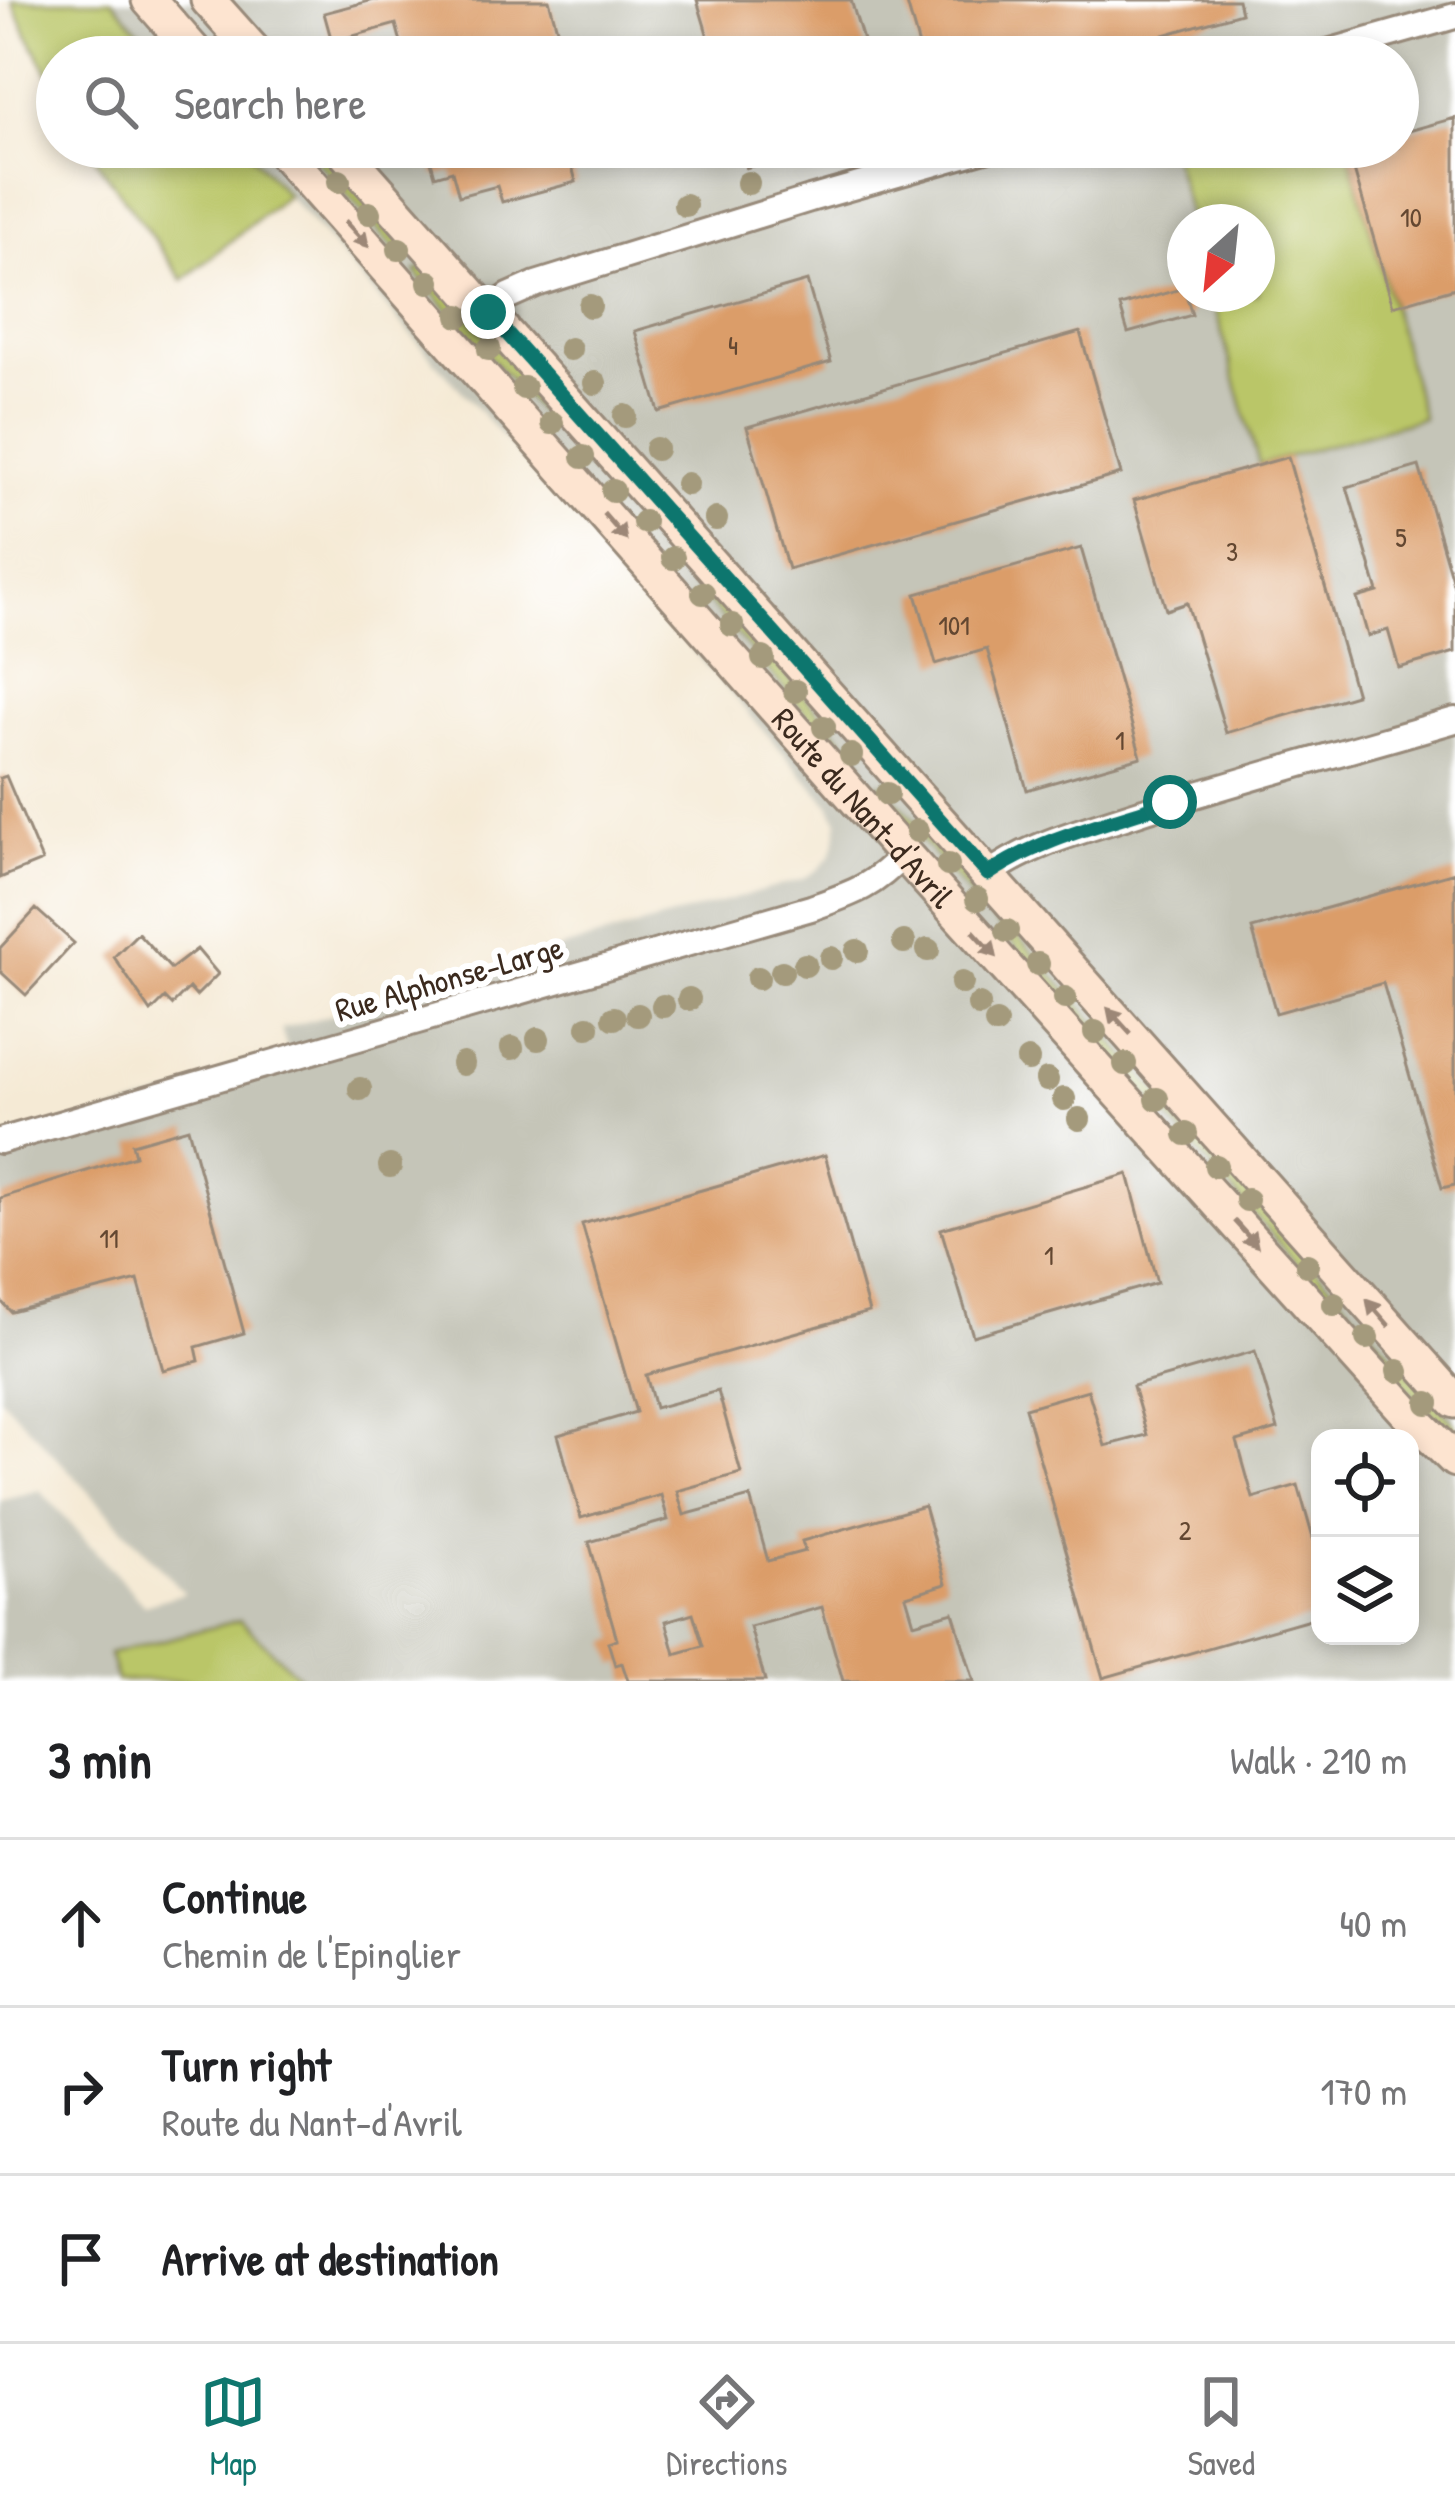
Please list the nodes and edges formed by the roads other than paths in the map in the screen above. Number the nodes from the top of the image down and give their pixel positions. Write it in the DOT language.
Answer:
graph roads {
  1 [pos="148,0"];
  2 [pos="208,0"];
  3 [pos="1455,16"];
  4 [pos="180,36"];
  5 [pos="240,36"];
  6 [pos="1384,36"];
  7 [pos="298,168"];
  8 [pos="359,168"];
  9 [pos="918,168"];
  10 [pos="488,312"];
  11 [pos="1455,720"];
  12 [pos="904,854"];
  13 [pos="988,874"];
  14 [pos="0,1141"];
  15 [pos="1455,1401"];
  16 [pos="1455,1460"];
  1 -- 4 [label="main road"];
  2 -- 5 [label="main road"];
  3 -- 6 [label="street"];
  7 -- 12 [label="main road, Route du Nant-d'Avril, one-way"];
  8 -- 10 [label="main road, Route du Nant-d'Avril"];
  9 -- 10 [label="street"];
  10 -- 13 [label="main road, Route du Nant-d'Avril"];
  11 -- 13 [label="street"];
  12 -- 14 [label="street, Rue Alphonse-Large"];
  12 -- 16 [label="main road, Route du Nant-d'Avril, one-way"];
  15 -- 13 [label="main road, Route du Nant-d'Avril, one-way"];
}
